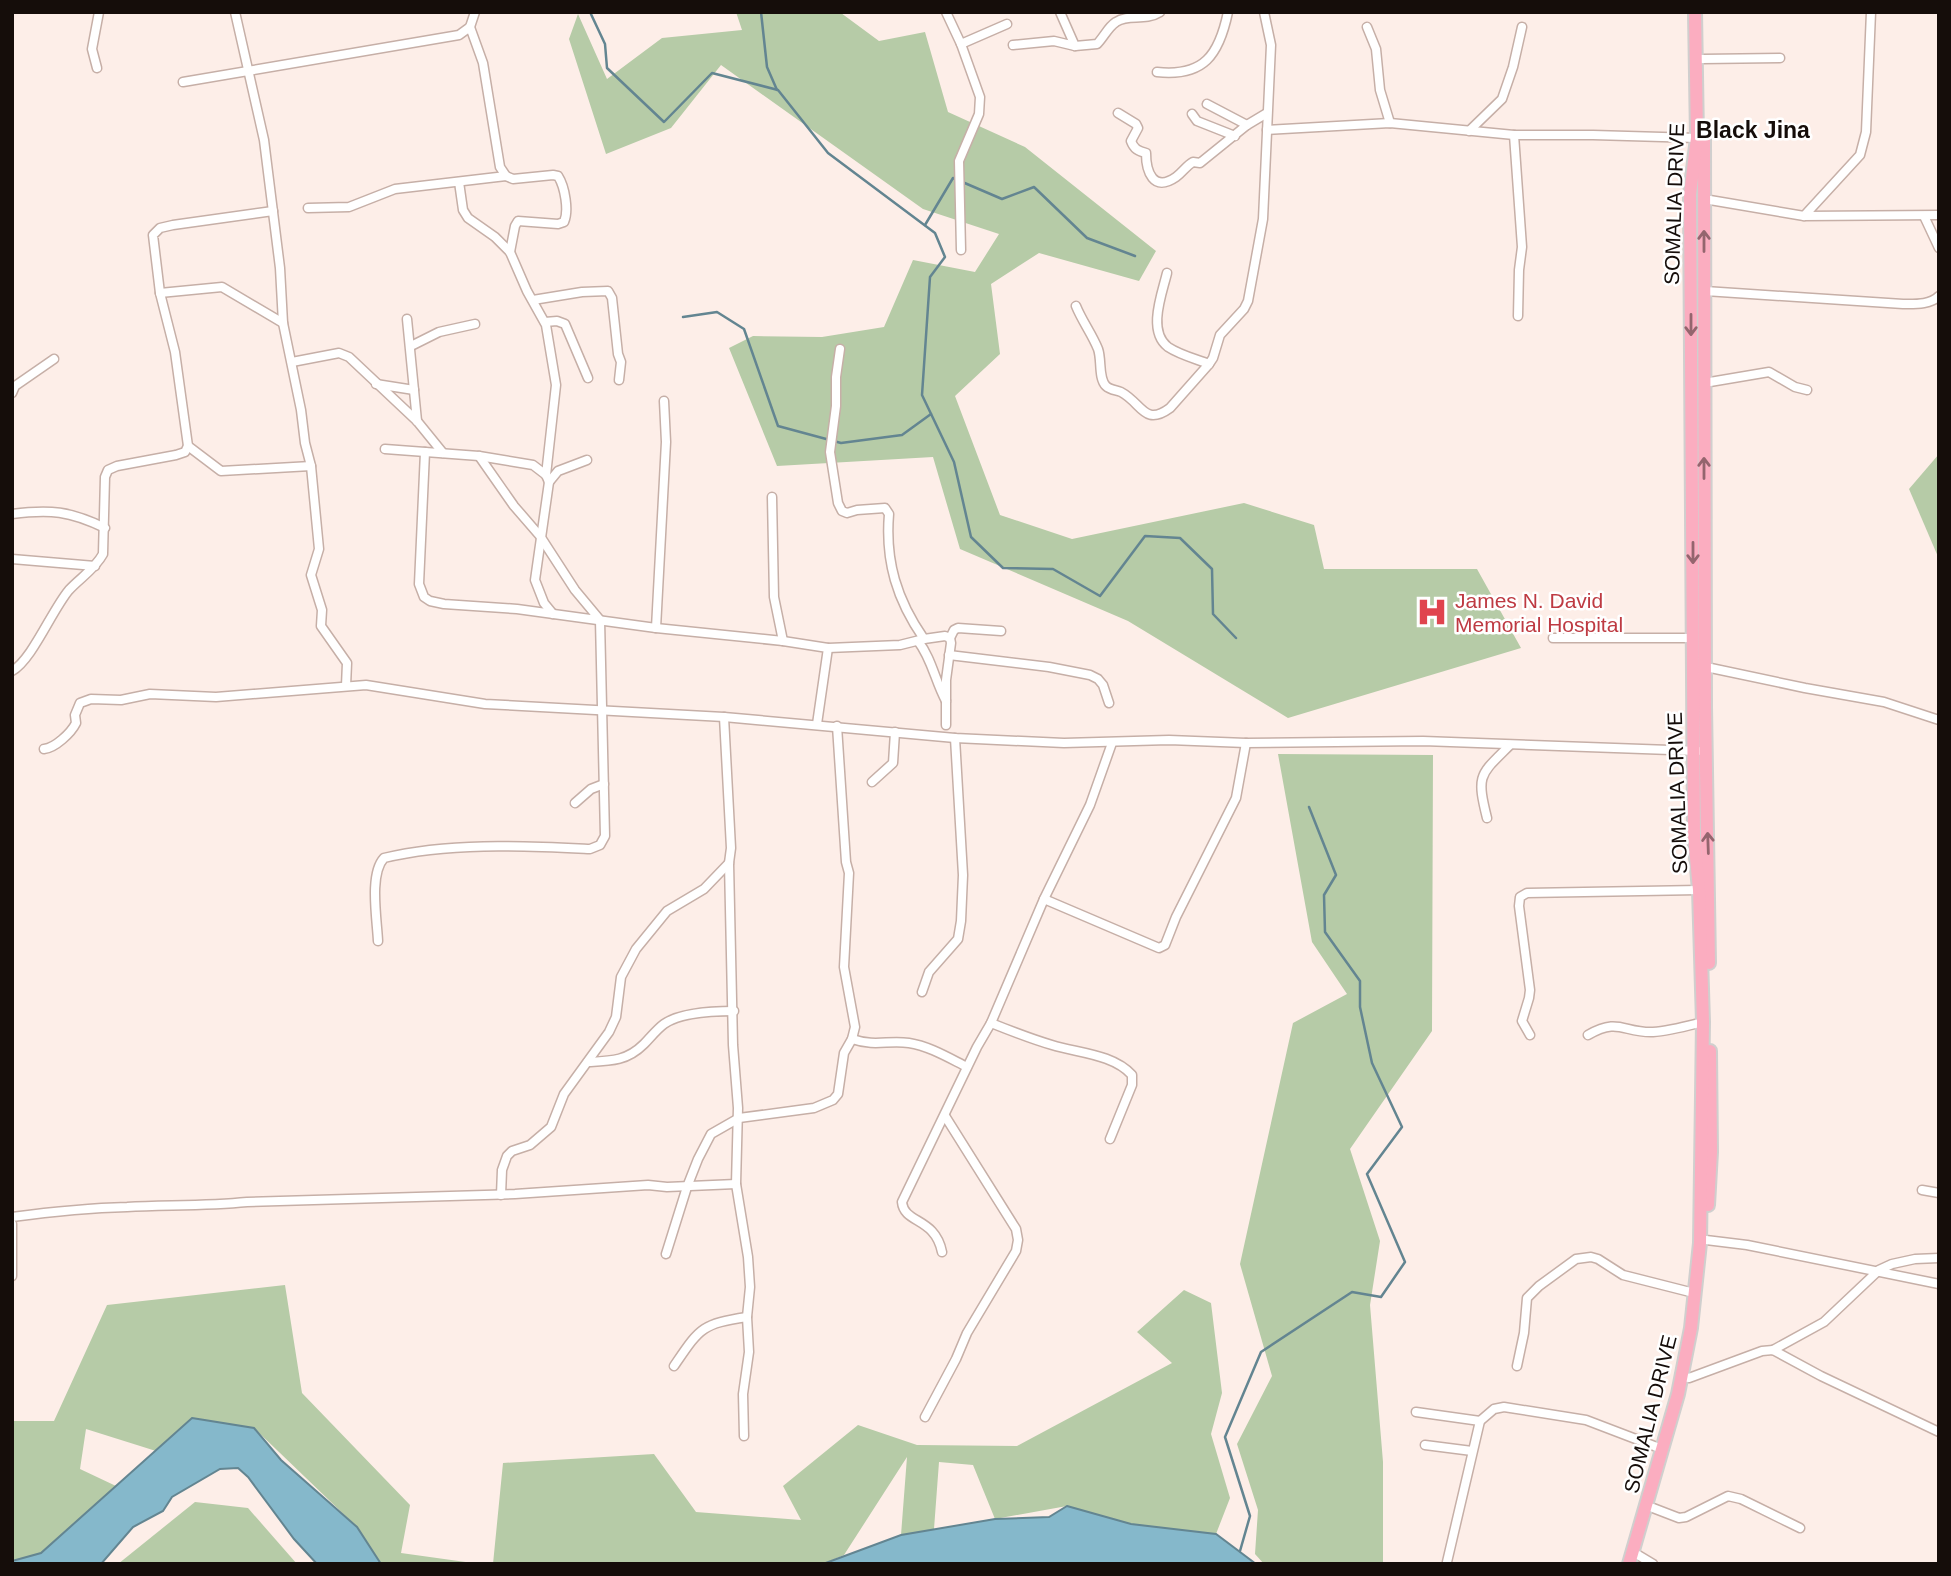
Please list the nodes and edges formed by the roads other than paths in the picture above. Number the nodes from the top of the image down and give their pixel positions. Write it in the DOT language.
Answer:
graph roads {
  1 [pos="99,12"];
  2 [pos="235,12"];
  3 [pos="475,12"];
  4 [pos="946,12"];
  5 [pos="1060,12"];
  6 [pos="1160,12"];
  7 [pos="1227,12"];
  8 [pos="1264,12"];
  9 [pos="1695,12"];
  10 [pos="1701,12"];
  11 [pos="1871,12"];
  12 [pos="1007,24"];
  13 [pos="470,27"];
  14 [pos="1367,27"];
  15 [pos="1522,27"];
  16 [pos="961,44"];
  17 [pos="1013,45"];
  18 [pos="1075,46"];
  19 [pos="1780,58"];
  20 [pos="1702,59"];
  21 [pos="97,68"];
  22 [pos="249,72"];
  23 [pos="1157,72"];
  24 [pos="183,82"];
  25 [pos="1207,104"];
  26 [pos="1118,113"];
  27 [pos="1267,113"];
  28 [pos="1192,114"];
  29 [pos="1390,123"];
  30 [pos="1247,125"];
  31 [pos="1266,130"];
  32 [pos="1469,131"];
  33 [pos="1514,135"];
  34 [pos="1235,136"];
  35 [pos="1697,138"];
  36 [pos="506,177"];
  37 [pos="459,182"];
  38 [pos="1704,198"];
  39 [pos="308,208"];
  40 [pos="272,211"];
  41 [pos="1939,215"];
  42 [pos="1804,216"];
  43 [pos="1924,216"];
  44 [pos="1939,248"];
  45 [pos="961,250"];
  46 [pos="510,251"];
  47 [pos="1167,273"];
  48 [pos="1705,291"];
  49 [pos="160,293"];
  50 [pos="1939,296"];
  51 [pos="533,300"];
  52 [pos="1076,306"];
  53 [pos="1518,316"];
  54 [pos="407,319"];
  55 [pos="545,322"];
  56 [pos="282,323"];
  57 [pos="475,324"];
  58 [pos="411,346"];
  59 [pos="840,349"];
  60 [pos="54,359"];
  61 [pos="292,362"];
  62 [pos="1209,364"];
  63 [pos="588,378"];
  64 [pos="618,380"];
  65 [pos="1704,383"];
  66 [pos="376,384"];
  67 [pos="414,390"];
  68 [pos="1807,390"];
  69 [pos="12,393"];
  70 [pos="664,401"];
  71 [pos="417,421"];
  72 [pos="188,446"];
  73 [pos="385,449"];
  74 [pos="425,452"];
  75 [pos="443,453"];
  76 [pos="479,456"];
  77 [pos="587,460"];
  78 [pos="311,466"];
  79 [pos="547,478"];
  80 [pos="772,497"];
  81 [pos="12,514"];
  82 [pos="105,528"];
  83 [pos="540,537"];
  84 [pos="12,559"];
  85 [pos="95,566"];
  86 [pos="552,614"];
  87 [pos="600,620"];
  88 [pos="656,628"];
  89 [pos="1001,631"];
  90 [pos="950,638"];
  91 [pos="1553,638"];
  92 [pos="1693,638"];
  93 [pos="921,640"];
  94 [pos="783,641"];
  95 [pos="828,648"];
  96 [pos="949,655"];
  97 [pos="1706,667"];
  98 [pos="12,670"];
  99 [pos="346,685"];
  100 [pos="947,703"];
  101 [pos="1109,703"];
  102 [pos="601,711"];
  103 [pos="724,717"];
  104 [pos="1939,720"];
  105 [pos="817,724"];
  106 [pos="946,725"];
  107 [pos="837,726"];
  108 [pos="895,732"];
  109 [pos="955,738"];
  110 [pos="1112,743"];
  111 [pos="1246,743"];
  112 [pos="1510,745"];
  113 [pos="44,750"];
  114 [pos="1700,751"];
  115 [pos="872,782"];
  116 [pos="604,783"];
  117 [pos="575,803"];
  118 [pos="1487,817"];
  119 [pos="729,863"];
  120 [pos="1699,890"];
  121 [pos="1044,899"];
  122 [pos="378,941"];
  123 [pos="922,992"];
  124 [pos="734,1011"];
  125 [pos="1703,1022"];
  126 [pos="991,1023"];
  127 [pos="1530,1035"];
  128 [pos="1588,1035"];
  129 [pos="852,1039"];
  130 [pos="588,1062"];
  131 [pos="967,1067"];
  132 [pos="945,1116"];
  133 [pos="738,1118"];
  134 [pos="1110,1139"];
  135 [pos="736,1184"];
  136 [pos="687,1186"];
  137 [pos="1922,1190"];
  138 [pos="1939,1193"];
  139 [pos="501,1195"];
  140 [pos="12,1217"];
  141 [pos="12,1224"];
  142 [pos="1706,1240"];
  143 [pos="942,1252"];
  144 [pos="666,1254"];
  145 [pos="1939,1258"];
  146 [pos="1879,1270"];
  147 [pos="12,1276"];
  148 [pos="1939,1284"];
  149 [pos="1694,1293"];
  150 [pos="747,1317"];
  151 [pos="1773,1350"];
  152 [pos="674,1366"];
  153 [pos="1517,1366"];
  154 [pos="1685,1377"];
  155 [pos="1416,1412"];
  156 [pos="925,1417"];
  157 [pos="1480,1421"];
  158 [pos="1939,1432"];
  159 [pos="744,1436"];
  160 [pos="1425,1445"];
  161 [pos="1662,1449"];
  162 [pos="1472,1451"];
  163 [pos="1653,1508"];
  164 [pos="1800,1528"];
  165 [pos="1634,1561"];
  166 [pos="1447,1562"];
  167 [pos="1653,1564"];
  1 -- 21 [label="street"];
  2 -- 22 [label="street"];
  3 -- 13 [label="street"];
  4 -- 16 [label="street"];
  5 -- 18 [label="street"];
  6 -- 18 [label="street"];
  7 -- 23 [label="street"];
  8 -- 27 [label="street"];
  9 -- 35 [label="main road, SOMALIA DRIVE"];
  10 -- 20 [label="main road, SOMALIA DRIVE"];
  11 -- 42 [label="street"];
  12 -- 16 [label="street"];
  13 -- 22 [label="street"];
  13 -- 36 [label="street"];
  14 -- 29 [label="street"];
  15 -- 32 [label="street"];
  16 -- 45 [label="street"];
  17 -- 18 [label="street"];
  19 -- 20 [label="street"];
  20 -- 38 [label="main road, SOMALIA DRIVE"];
  22 -- 24 [label="street"];
  22 -- 40 [label="street"];
  25 -- 30 [label="street"];
  26 -- 34 [label="street"];
  27 -- 30 [label="street"];
  27 -- 31 [label="street"];
  28 -- 34 [label="street"];
  29 -- 31 [label="street"];
  29 -- 32 [label="street"];
  30 -- 34 [label="street"];
  31 -- 62 [label="street"];
  32 -- 33 [label="street"];
  33 -- 35 [label="street"];
  33 -- 53 [label="street"];
  35 -- 92 [label="main road, SOMALIA DRIVE, one-way"];
  36 -- 37 [label="street"];
  36 -- 46 [label="street"];
  37 -- 39 [label="street"];
  37 -- 46 [label="street"];
  38 -- 42 [label="street"];
  48 -- 38 [label="main road, SOMALIA DRIVE, one-way"];
  40 -- 49 [label="street"];
  40 -- 56 [label="street"];
  41 -- 43 [label="street"];
  42 -- 43 [label="street"];
  43 -- 44 [label="street"];
  46 -- 51 [label="street"];
  47 -- 62 [label="street"];
  48 -- 50 [label="street"];
  48 -- 65 [label="main road, SOMALIA DRIVE"];
  49 -- 56 [label="street"];
  49 -- 72 [label="street"];
  51 -- 55 [label="street"];
  51 -- 64 [label="street"];
  52 -- 62 [label="street"];
  54 -- 58 [label="street"];
  55 -- 63 [label="street"];
  55 -- 79 [label="street"];
  56 -- 61 [label="street"];
  57 -- 58 [label="street"];
  58 -- 67 [label="street"];
  59 -- 93 [label="street"];
  60 -- 69 [label="street"];
  61 -- 66 [label="street"];
  61 -- 78 [label="street"];
  65 -- 68 [label="street"];
  97 -- 65 [label="main road, SOMALIA DRIVE, one-way"];
  66 -- 67 [label="street"];
  66 -- 71 [label="street"];
  67 -- 71 [label="street"];
  70 -- 88 [label="street"];
  71 -- 75 [label="street"];
  72 -- 78 [label="street"];
  72 -- 82 [label="street"];
  73 -- 74 [label="street"];
  74 -- 75 [label="street"];
  74 -- 86 [label="street"];
  75 -- 76 [label="street"];
  76 -- 79 [label="street"];
  76 -- 83 [label="street"];
  77 -- 79 [label="street"];
  78 -- 99 [label="street"];
  79 -- 83 [label="street"];
  80 -- 94 [label="street"];
  81 -- 82 [label="street"];
  82 -- 85 [label="street"];
  83 -- 86 [label="street"];
  83 -- 87 [label="street"];
  84 -- 85 [label="street"];
  85 -- 98 [label="street"];
  86 -- 87 [label="street"];
  87 -- 88 [label="street"];
  87 -- 102 [label="street"];
  88 -- 94 [label="street"];
  89 -- 90 [label="street"];
  90 -- 93 [label="street"];
  90 -- 96 [label="street"];
  91 -- 92 [label="street"];
  92 -- 114 [label="main road, SOMALIA DRIVE"];
  93 -- 95 [label="street"];
  93 -- 100 [label="street"];
  94 -- 95 [label="street"];
  95 -- 105 [label="street"];
  96 -- 100 [label="street"];
  96 -- 101 [label="street"];
  97 -- 104 [label="street"];
  97 -- 114 [label="main road, SOMALIA DRIVE"];
  99 -- 102 [label="street"];
  99 -- 113 [label="street"];
  100 -- 106 [label="street"];
  102 -- 103 [label="street"];
  102 -- 116 [label="street"];
  103 -- 105 [label="street"];
  103 -- 119 [label="street"];
  105 -- 107 [label="street"];
  107 -- 108 [label="street"];
  107 -- 129 [label="street"];
  108 -- 109 [label="street"];
  108 -- 115 [label="street"];
  109 -- 110 [label="street"];
  109 -- 123 [label="street"];
  110 -- 111 [label="street"];
  110 -- 121 [label="street"];
  111 -- 112 [label="street"];
  111 -- 121 [label="street"];
  112 -- 114 [label="street"];
  112 -- 118 [label="street"];
  114 -- 120 [label="main road, SOMALIA DRIVE"];
  142 -- 114 [label="main road, SOMALIA DRIVE, one-way"];
  116 -- 117 [label="street"];
  116 -- 122 [label="street"];
  119 -- 124 [label="street"];
  119 -- 130 [label="street"];
  120 -- 125 [label="main road, SOMALIA DRIVE"];
  120 -- 127 [label="street"];
  121 -- 126 [label="street"];
  124 -- 130 [label="street"];
  124 -- 133 [label="street"];
  125 -- 128 [label="street"];
  125 -- 149 [label="main road, SOMALIA DRIVE"];
  126 -- 131 [label="street"];
  126 -- 134 [label="street"];
  129 -- 131 [label="street"];
  129 -- 133 [label="street"];
  130 -- 139 [label="street"];
  131 -- 132 [label="street"];
  132 -- 143 [label="street"];
  132 -- 156 [label="street"];
  133 -- 135 [label="street"];
  133 -- 136 [label="street"];
  135 -- 136 [label="street"];
  135 -- 150 [label="street"];
  136 -- 139 [label="street"];
  136 -- 144 [label="street"];
  137 -- 138 [label="street"];
  139 -- 140 [label="street"];
  141 -- 147 [label="street"];
  142 -- 146 [label="street"];
  142 -- 154 [label="main road, SOMALIA DRIVE"];
  145 -- 146 [label="street"];
  146 -- 148 [label="street"];
  146 -- 151 [label="street"];
  149 -- 153 [label="street"];
  149 -- 154 [label="main road, SOMALIA DRIVE"];
  150 -- 152 [label="street"];
  150 -- 159 [label="street"];
  151 -- 154 [label="street"];
  151 -- 158 [label="street"];
  154 -- 161 [label="main road, SOMALIA DRIVE"];
  154 -- 163 [label="main road, SOMALIA DRIVE"];
  155 -- 157 [label="street"];
  157 -- 161 [label="street"];
  157 -- 162 [label="street"];
  160 -- 162 [label="street"];
  161 -- 165 [label="main road, SOMALIA DRIVE"];
  162 -- 166 [label="street"];
  163 -- 164 [label="street"];
  163 -- 165 [label="main road, SOMALIA DRIVE"];
  165 -- 167 [label="street"];
}
